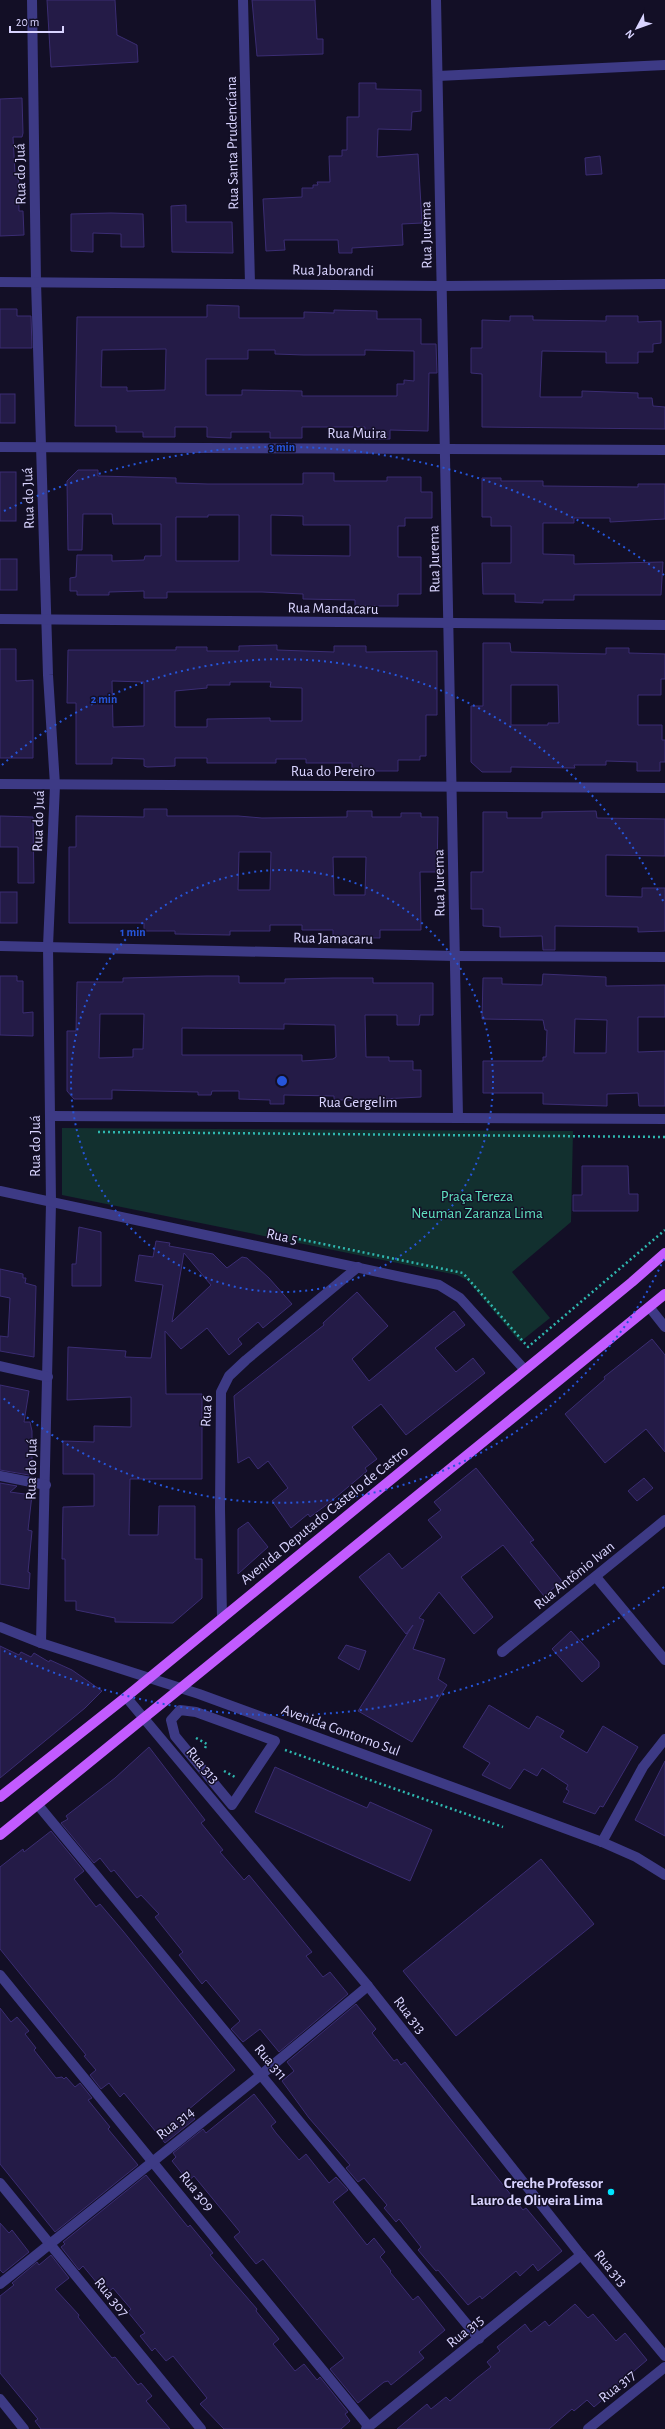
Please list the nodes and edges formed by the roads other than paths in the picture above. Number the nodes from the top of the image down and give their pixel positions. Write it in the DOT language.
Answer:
graph roads {
  1 [pos="32,0"];
  2 [pos="243,0"];
  3 [pos="436,0"];
  4 [pos="665,66"];
  5 [pos="438,76"];
  6 [pos="0,282"];
  7 [pos="36,282"];
  8 [pos="250,284"];
  9 [pos="665,284"];
  10 [pos="442,286"];
  11 [pos="0,447"];
  12 [pos="41,447"];
  13 [pos="446,449"];
  14 [pos="665,450"];
  15 [pos="0,619"];
  16 [pos="46,619"];
  17 [pos="450,624"];
  18 [pos="665,625"];
  19 [pos="0,784"];
  20 [pos="54,785"];
  21 [pos="452,787"];
  22 [pos="665,788"];
  23 [pos="0,946"];
  24 [pos="48,946"];
  25 [pos="455,956"];
  26 [pos="665,957"];
  27 [pos="50,1116"];
  28 [pos="458,1117"];
  29 [pos="665,1119"];
  30 [pos="0,1191"];
  31 [pos="51,1203"];
  32 [pos="665,1253"];
  33 [pos="358,1267"];
  34 [pos="665,1294"];
  35 [pos="650,1308"];
  36 [pos="665,1327"];
  37 [pos="0,1366"];
  38 [pos="524,1369"];
  39 [pos="48,1377"];
  40 [pos="0,1476"];
  41 [pos="46,1485"];
  42 [pos="665,1520"];
  43 [pos="596,1577"];
  44 [pos="222,1618"];
  45 [pos="0,1627"];
  46 [pos="41,1643"];
  47 [pos="502,1652"];
  48 [pos="665,1660"];
  49 [pos="149,1678"];
  50 [pos="182,1688"];
  51 [pos="126,1697"];
  52 [pos="145,1719"];
  53 [pos="665,1739"];
  54 [pos="272,1745"];
  55 [pos="0,1797"];
  56 [pos="38,1804"];
  57 [pos="0,1835"];
  58 [pos="602,1842"];
  59 [pos="665,1875"];
  60 [pos="0,1975"];
  61 [pos="368,1986"];
  62 [pos="262,2074"];
  63 [pos="153,2160"];
  64 [pos="0,2183"];
  65 [pos="50,2244"];
  66 [pos="580,2255"];
  67 [pos="0,2284"];
  68 [pos="478,2339"];
  69 [pos="665,2356"];
  70 [pos="665,2367"];
  71 [pos="0,2399"];
  72 [pos="368,2428"];
  73 [pos="24,2429"];
  74 [pos="201,2429"];
  75 [pos="588,2429"];
  1 -- 7 [label="street, Rua do Juá"];
  2 -- 8 [label="street, Rua Santa Prudencíana"];
  3 -- 5 [label="street, Rua Jurema"];
  4 -- 5 [label="street"];
  5 -- 10 [label="street, Rua Jurema"];
  6 -- 7 [label="street, Rua Jaborandi"];
  7 -- 8 [label="street, Rua Jaborandi"];
  7 -- 12 [label="street, Rua do Juá"];
  8 -- 10 [label="street, Rua Jaborandi"];
  9 -- 10 [label="street, Rua Jaborandi"];
  10 -- 13 [label="street, Rua Jurema"];
  11 -- 12 [label="street, Rua Muira"];
  12 -- 13 [label="street, Rua Muira"];
  12 -- 16 [label="street, Rua do Juá"];
  13 -- 14 [label="street, Rua Muira"];
  13 -- 17 [label="street, Rua Jurema"];
  15 -- 16 [label="street, Rua Mandacaru"];
  16 -- 17 [label="street, Rua Mandacaru"];
  16 -- 20 [label="street, Rua do Juá"];
  17 -- 18 [label="street, Rua Mandacaru"];
  17 -- 21 [label="street, Rua Jurema"];
  19 -- 20 [label="street, Rua do Pereiro"];
  20 -- 21 [label="street, Rua do Pereiro"];
  20 -- 24 [label="street, Rua do Juá"];
  21 -- 22 [label="street, Rua do Pereiro"];
  21 -- 25 [label="street, Rua Jurema"];
  23 -- 24 [label="street, Rua Jamacaru"];
  24 -- 25 [label="street, Rua Jamacaru"];
  24 -- 27 [label="street, Rua do Juá"];
  25 -- 26 [label="street, Rua Jamacaru"];
  25 -- 28 [label="street, Rua Jurema"];
  27 -- 28 [label="street, Rua Gergelim"];
  27 -- 31 [label="street, Rua do Juá"];
  28 -- 29 [label="street, Rua Gergelim"];
  30 -- 31 [label="street, Rua 5"];
  31 -- 33 [label="street, Rua 5"];
  31 -- 39 [label="street, Rua do Juá"];
  32 -- 38 [label="main road, Avenida Deputado Castelo de Castro"];
  33 -- 38 [label="street, Rua 5"];
  33 -- 44 [label="street, Rua 6"];
  34 -- 35 [label="main road"];
  35 -- 36 [label="street"];
  35 -- 50 [label="main road"];
  37 -- 39 [label="street"];
  38 -- 44 [label="main road, Avenida Deputado Castelo de Castro"];
  39 -- 41 [label="street, Rua do Juá"];
  40 -- 41 [label="street"];
  41 -- 46 [label="street, Rua do Juá"];
  42 -- 43 [label="street, Rua Antônio Ivan"];
  43 -- 47 [label="street, Rua Antônio Ivan"];
  43 -- 48 [label="street"];
  44 -- 49 [label="main road, Avenida Deputado Castelo de Castro"];
  45 -- 46 [label="street, Avenida Contorno Sul"];
  46 -- 49 [label="street, Avenida Contorno Sul"];
  49 -- 50 [label="street, Avenida Contorno Sul"];
  49 -- 51 [label="main road, Avenida Deputado Castelo de Castro"];
  50 -- 52 [label="main road"];
  50 -- 58 [label="street, Avenida Contorno Sul"];
  51 -- 52 [label="street, Rua 313"];
  51 -- 55 [label="main road, Avenida Deputado Castelo de Castro"];
  52 -- 56 [label="main road"];
  52 -- 61 [label="street, Rua 313"];
  53 -- 58 [label="street"];
  54 -- 54 [label="street"];
  56 -- 57 [label="main road"];
  56 -- 62 [label="street, Rua 311"];
  58 -- 59 [label="street, Avenida Contorno Sul"];
  60 -- 63 [label="street, Rua 309"];
  61 -- 62 [label="street, Rua 314"];
  61 -- 66 [label="street, Rua 313"];
  62 -- 63 [label="street, Rua 314"];
  62 -- 68 [label="street, Rua 311"];
  63 -- 65 [label="street, Rua 314"];
  63 -- 72 [label="street, Rua 309"];
  64 -- 65 [label="street, Rua 307"];
  65 -- 67 [label="street, Rua 314"];
  65 -- 74 [label="street, Rua 307"];
  66 -- 68 [label="street, Rua 315"];
  66 -- 69 [label="street, Rua 313"];
  68 -- 72 [label="street, Rua 315"];
  70 -- 75 [label="street, Rua 317"];
  71 -- 73 [label="street"];
}
